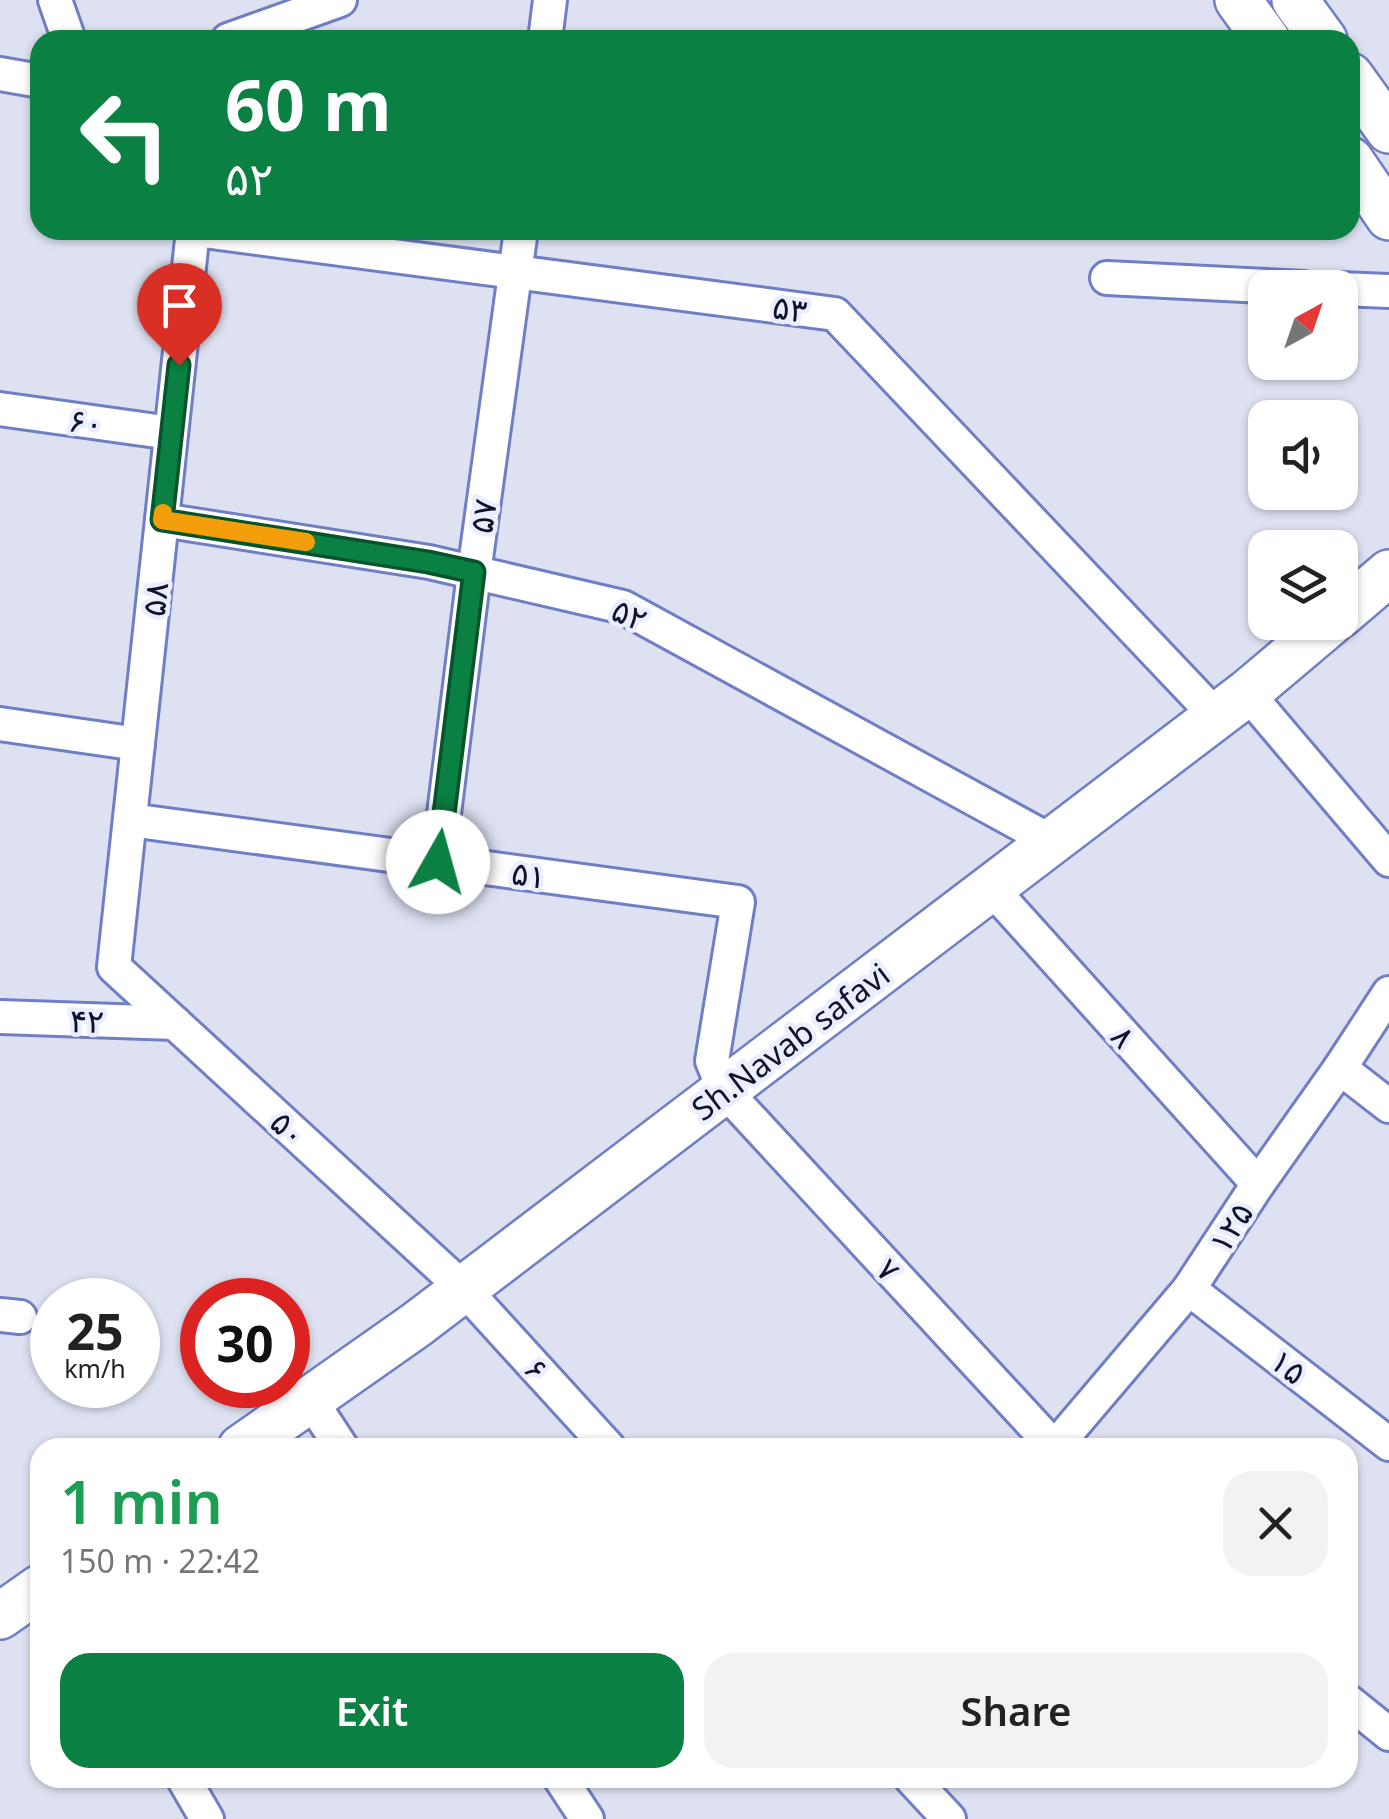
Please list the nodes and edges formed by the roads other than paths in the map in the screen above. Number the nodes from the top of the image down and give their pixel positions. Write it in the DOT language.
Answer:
graph roads {
  1 [pos="55,0"];
  2 [pos="340,0"];
  3 [pos="550,0"];
  4 [pos="1238,0"];
  5 [pos="1295,0"];
  6 [pos="291,9"];
  7 [pos="65,30"];
  8 [pos="248,30"];
  9 [pos="546,30"];
  10 [pos="1260,30"];
  11 [pos="1317,30"];
  12 [pos="0,74"];
  13 [pos="30,79"];
  14 [pos="1360,90"];
  15 [pos="1389,130"];
  16 [pos="1360,175"];
  17 [pos="1389,217"];
  18 [pos="194,240"];
  19 [pos="271,240"];
  20 [pos="520,240"];
  21 [pos="516,272"];
  22 [pos="1108,278"];
  23 [pos="1248,285"];
  24 [pos="1358,290"];
  25 [pos="1389,292"];
  26 [pos="0,409"];
  27 [pos="171,433"];
  28 [pos="162,520"];
  29 [pos="474,572"];
  30 [pos="1389,574"];
  31 [pos="1358,599"];
  32 [pos="1308,640"];
  33 [pos="1232,704"];
  34 [pos="0,724"];
  35 [pos="138,744"];
  36 [pos="130,820"];
  37 [pos="1052,841"];
  38 [pos="1389,860"];
  39 [pos="438,862"];
  40 [pos="991,888"];
  41 [pos="114,967"];
  42 [pos="1389,993"];
  43 [pos="0,1018"];
  44 [pos="175,1023"];
  45 [pos="1340,1068"];
  46 [pos="724,1090"];
  47 [pos="1389,1106"];
  48 [pos="1258,1184"];
  49 [pos="464,1289"];
  50 [pos="1190,1289"];
  51 [pos="310,1399"];
  52 [pos="297,1408"];
  53 [pos="255,1438"];
  54 [pos="335,1438"];
  55 [pos="601,1438"];
  56 [pos="1046,1438"];
  57 [pos="1062,1438"];
  58 [pos="1389,1444"];
  59 [pos="30,1595"];
  60 [pos="0,1616"];
  61 [pos="1358,1708"];
  62 [pos="1388,1731"];
  63 [pos="189,1788"];
  64 [pos="567,1788"];
  65 [pos="921,1788"];
  66 [pos="207,1819"];
  67 [pos="587,1819"];
  68 [pos="950,1819"];
  1 -- 7 [label="street"];
  2 -- 6 [label="street"];
  3 -- 9 [label="street"];
  4 -- 10 [label="street"];
  5 -- 11 [label="street"];
  6 -- 8 [label="street"];
  12 -- 13 [label="street"];
  14 -- 15 [label="street"];
  16 -- 17 [label="street"];
  18 -- 27 [label="street, ۵۸"];
  19 -- 21 [label="street, ۵۳"];
  20 -- 21 [label="street, ۵۷"];
  21 -- 29 [label="street, ۵۷"];
  21 -- 33 [label="street, ۵۳"];
  22 -- 23 [label="street"];
  24 -- 25 [label="street"];
  26 -- 27 [label="street, ۶۰"];
  27 -- 28 [label="street, ۵۸"];
  28 -- 29 [label="street, ۵۲"];
  28 -- 35 [label="street, ۵۸"];
  29 -- 37 [label="street, ۵۲"];
  29 -- 39 [label="street, ۵۷"];
  30 -- 31 [label="street"];
  32 -- 33 [label="street, Sh.Navab safavi"];
  33 -- 37 [label="street, Sh.Navab safavi"];
  33 -- 38 [label="street, ۵۳"];
  34 -- 35 [label="street"];
  35 -- 36 [label="street, ۵۸"];
  36 -- 39 [label="street, ۵۱"];
  36 -- 41 [label="street, ۵۸"];
  37 -- 40 [label="street, Sh.Navab safavi"];
  39 -- 46 [label="street, ۵۱"];
  40 -- 46 [label="street, Sh.Navab safavi"];
  40 -- 48 [label="street, ۸"];
  41 -- 44 [label="street, ۵۰"];
  42 -- 45 [label="street, ۱۲۵"];
  43 -- 44 [label="street, ۴۲"];
  44 -- 49 [label="street, ۵۰"];
  45 -- 47 [label="street"];
  45 -- 48 [label="street, ۱۲۵"];
  46 -- 49 [label="street, Sh.Navab safavi"];
  46 -- 56 [label="street, ۷"];
  48 -- 50 [label="street, ۱۲۵"];
  49 -- 51 [label="street, Sh.Navab safavi"];
  49 -- 55 [label="street, ۶"];
  50 -- 57 [label="street, ۱۲۵"];
  50 -- 58 [label="street, ۱۵"];
  51 -- 54 [label="street"];
  52 -- 53 [label="street, Sh.Navab safavi"];
  59 -- 60 [label="street"];
  61 -- 62 [label="street"];
  63 -- 66 [label="street"];
  64 -- 67 [label="street"];
  65 -- 68 [label="street"];
}
